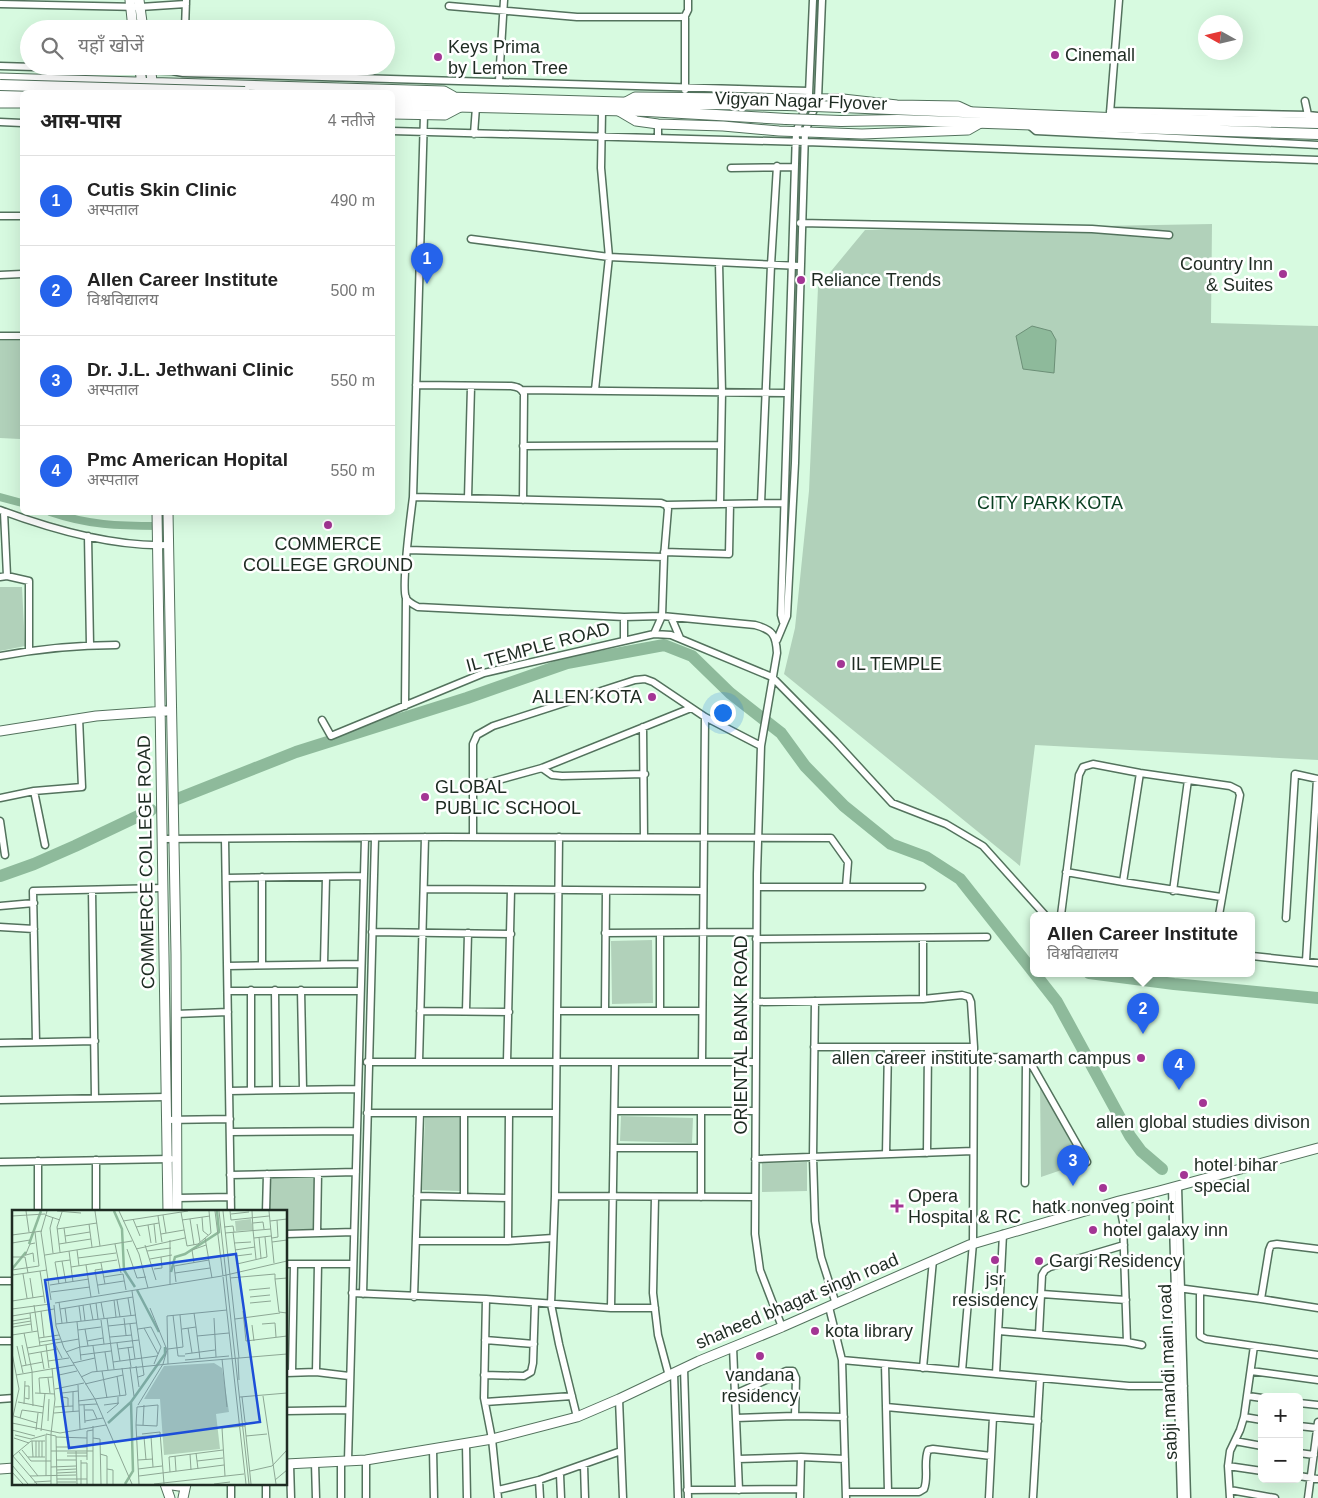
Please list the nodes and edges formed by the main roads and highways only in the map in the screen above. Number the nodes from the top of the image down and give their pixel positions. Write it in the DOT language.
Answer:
graph roads {
  1 [pos="0,85"];
  2 [pos="175,90"];
  3 [pos="0,94"];
  4 [pos="20,95"];
  5 [pos="395,96"];
  6 [pos="395,105"];
  7 [pos="622,107"];
  8 [pos="652,107"];
  9 [pos="1109,119"];
  10 [pos="1318,123"];
  11 [pos="1159,124"];
  12 [pos="1318,134"];
  1 -- 2 [label="main road, bridge"];
  3 -- 4 [label="main road"];
  5 -- 7 [label="main road"];
  6 -- 7 [label="main road"];
  7 -- 8 [label="main road, Vigyan Nagar Flyover"];
  8 -- 9 [label="main road, Vigyan Nagar Flyover, bridge"];
  8 -- 9 [label="main road, Vigyan Nagar Flyover, bridge"];
  9 -- 11 [label="main road"];
  10 -- 11 [label="main road"];
  11 -- 12 [label="main road"];
}
